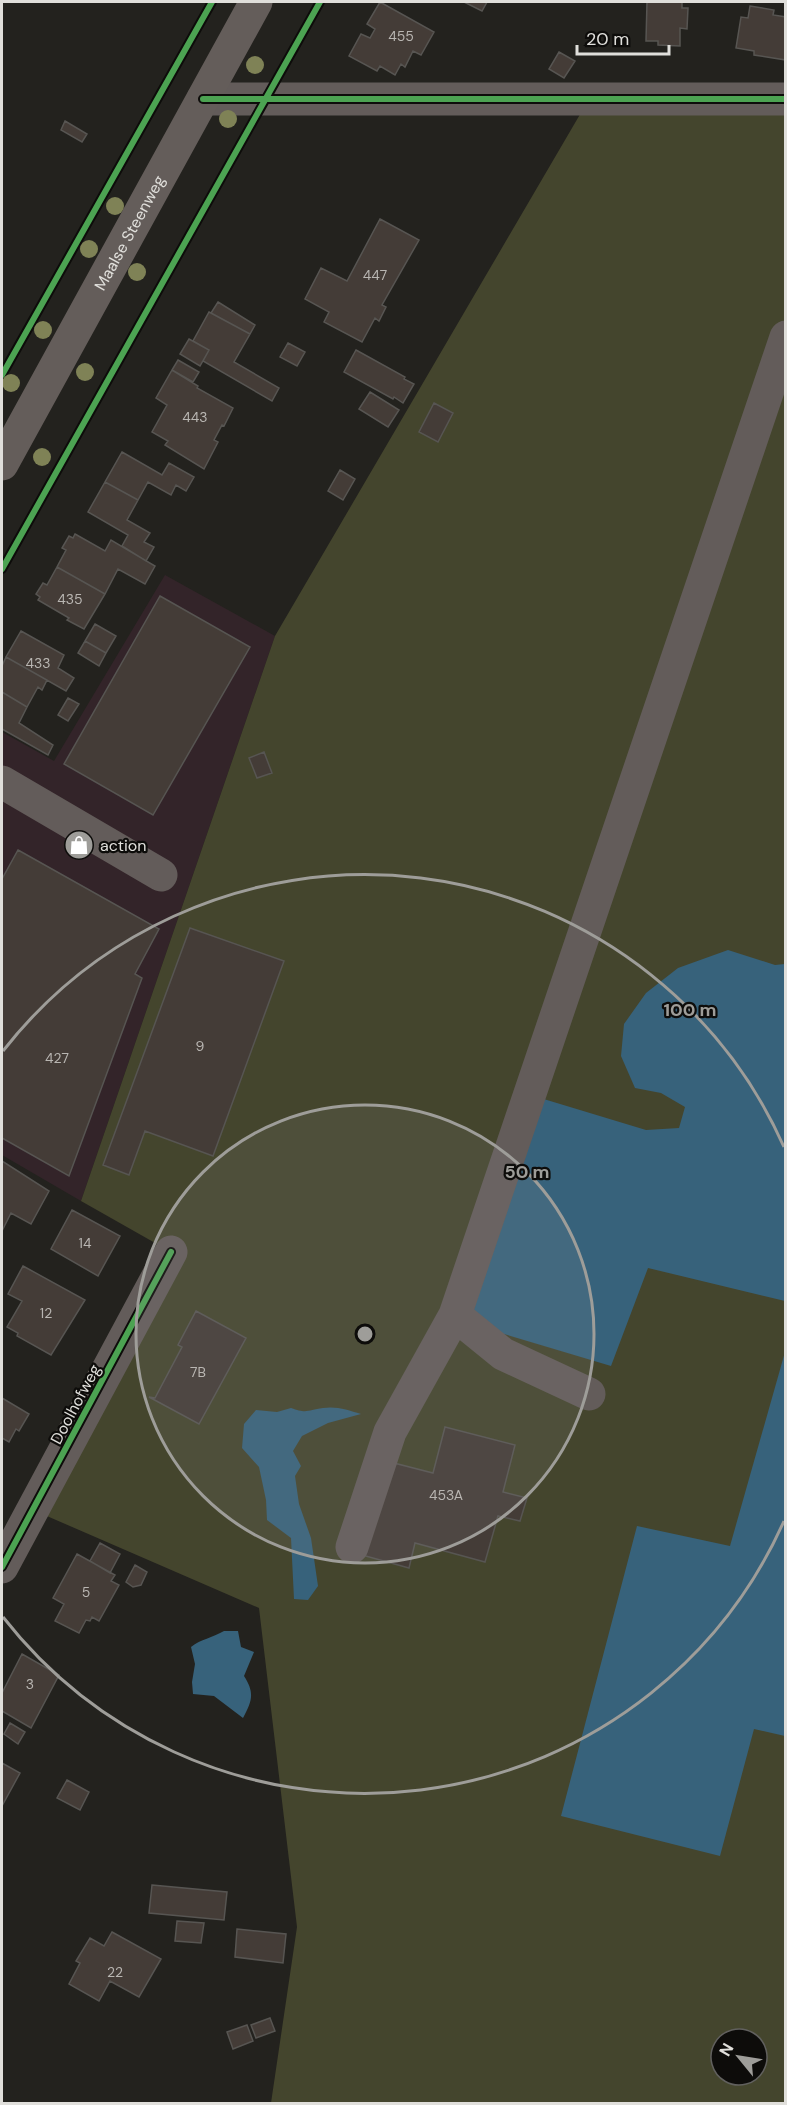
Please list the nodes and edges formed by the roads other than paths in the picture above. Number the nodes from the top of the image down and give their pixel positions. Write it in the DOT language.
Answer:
graph roads {
  1 [pos="256,2"];
  2 [pos="203,99"];
  3 [pos="786,99"];
  4 [pos="786,337"];
  5 [pos="2,464"];
  6 [pos="2,782"];
  7 [pos="161,875"];
  8 [pos="171,1252"];
  9 [pos="454,1315"];
  10 [pos="589,1394"];
  11 [pos="352,1547"];
  12 [pos="2,1567"];
  1 -- 2 [label="main road, Maalse Steenweg"];
  2 -- 3 [label="street"];
  2 -- 5 [label="main road, Maalse Steenweg"];
  4 -- 9 [label="street"];
  6 -- 7 [label="street"];
  8 -- 12 [label="street, Doolhofweg"];
  9 -- 10 [label="street"];
  9 -- 11 [label="street"];
}
